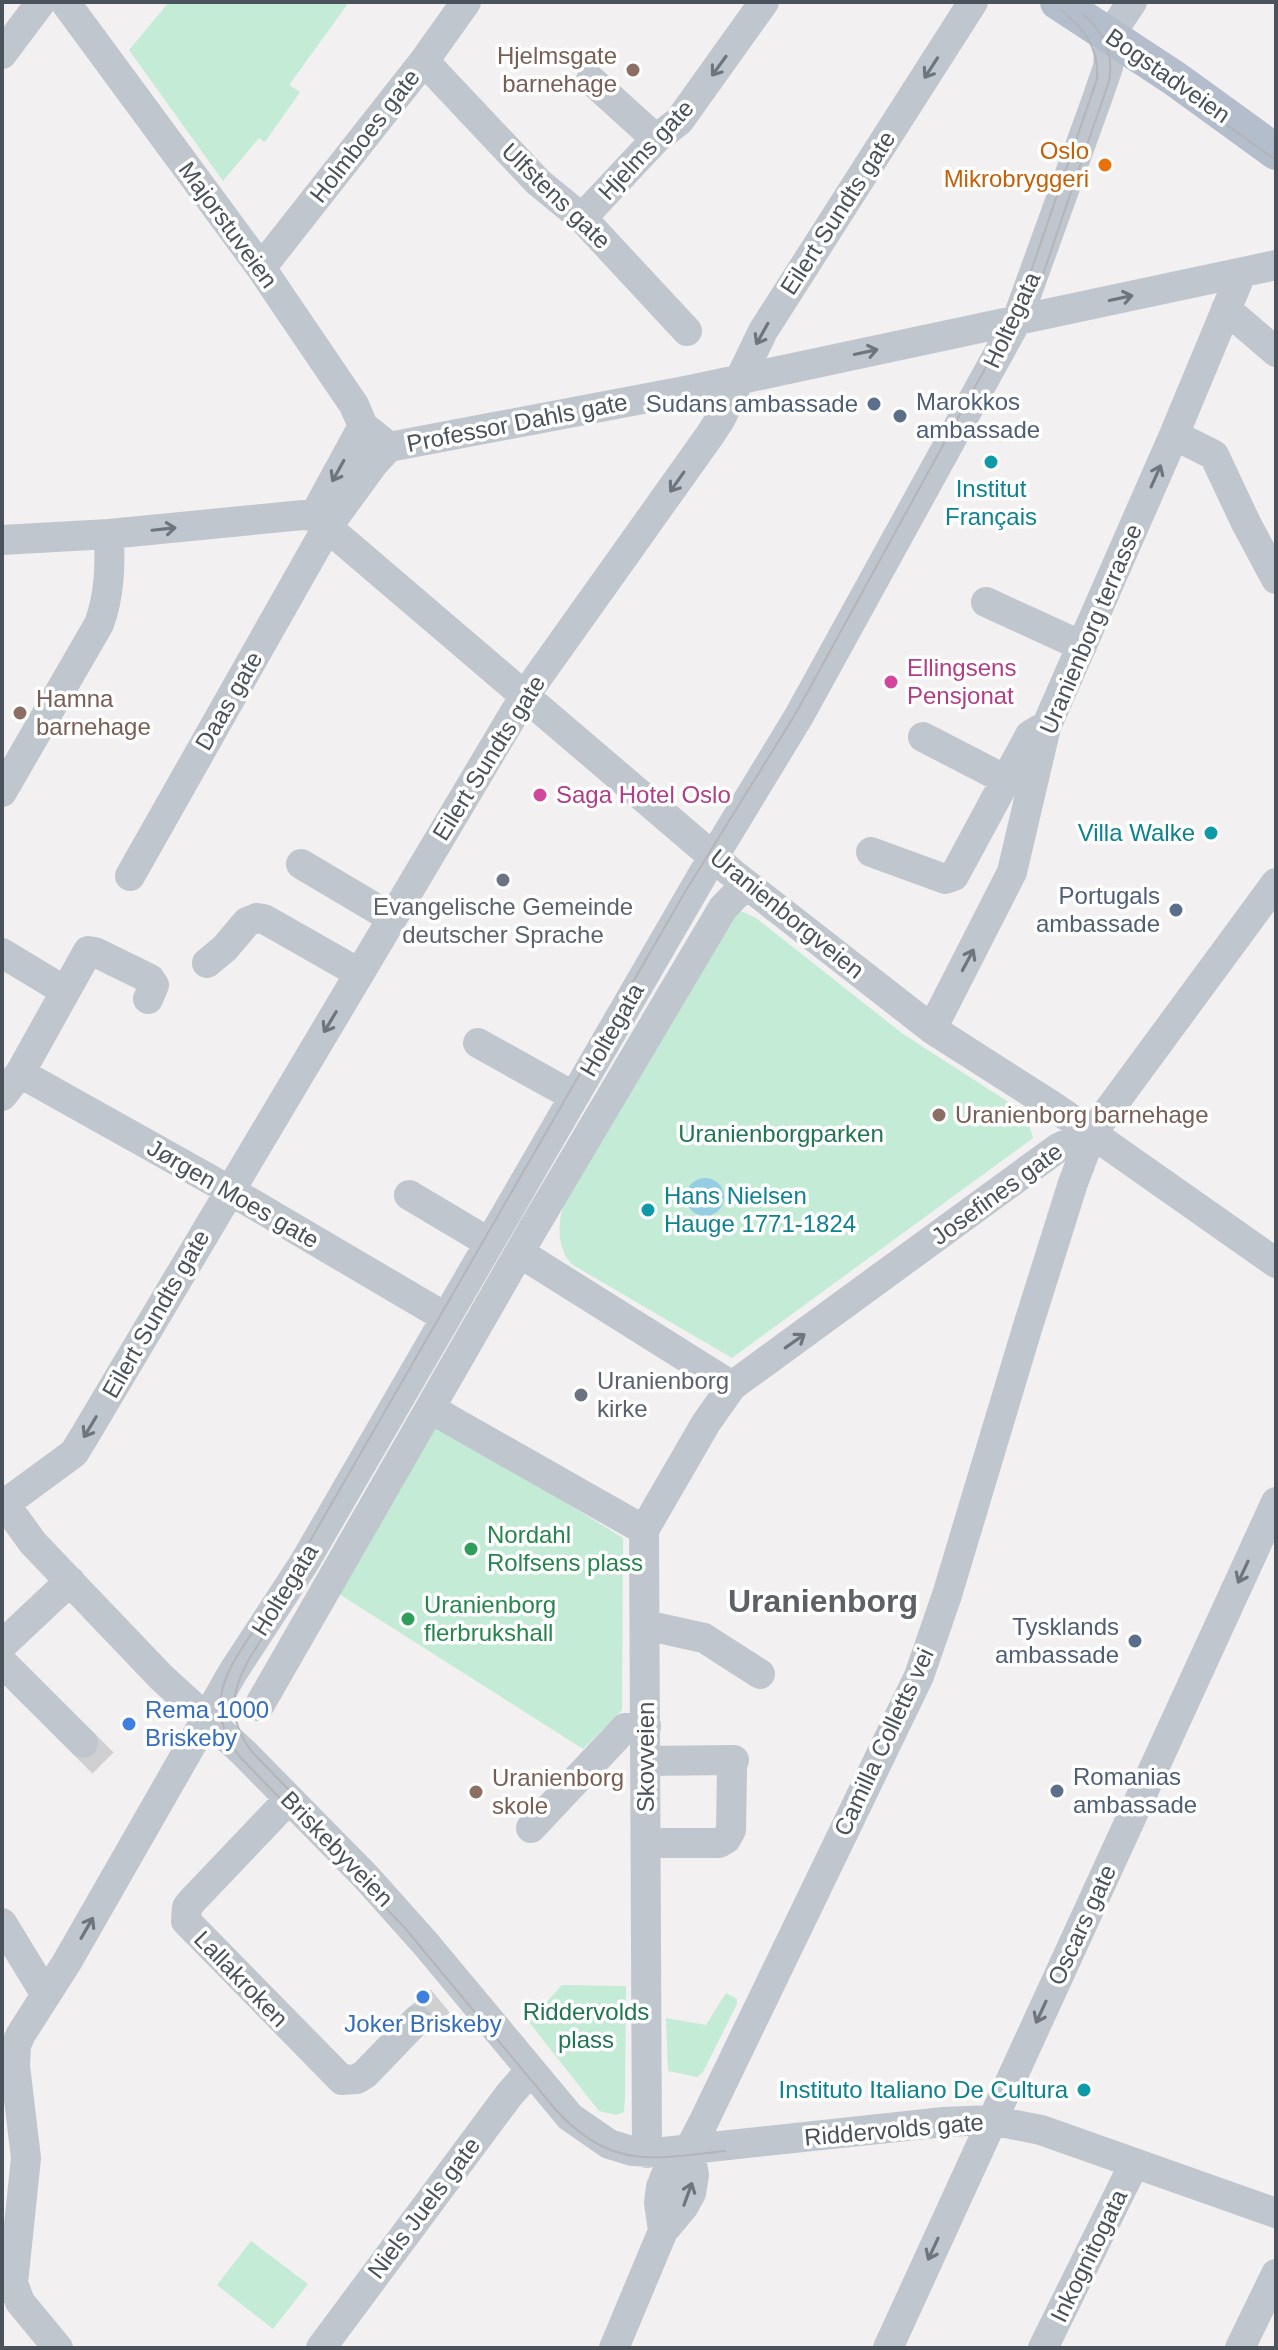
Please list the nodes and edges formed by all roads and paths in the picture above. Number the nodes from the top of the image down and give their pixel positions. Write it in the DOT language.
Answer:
graph roads {
  1 [pos="41,2"];
  2 [pos="65,2"];
  3 [pos="466,2"];
  4 [pos="764,2"];
  5 [pos="973,2"];
  6 [pos="1058,2"];
  7 [pos="1132,2"];
  8 [pos="1110,35"];
  9 [pos="2,54"];
  10 [pos="424,61"];
  11 [pos="591,80"];
  12 [pos="656,139"];
  13 [pos="1276,152"];
  14 [pos="582,218"];
  15 [pos="1276,265"];
  16 [pos="261,268"];
  17 [pos="1241,274"];
  18 [pos="1226,309"];
  19 [pos="1017,320"];
  20 [pos="687,331"];
  21 [pos="1276,352"];
  22 [pos="739,379"];
  23 [pos="363,426"];
  24 [pos="1174,435"];
  25 [pos="389,447"];
  26 [pos="321,521"];
  27 [pos="109,534"];
  28 [pos="2,540"];
  29 [pos="1276,579"];
  30 [pos="986,602"];
  31 [pos="1082,646"];
  32 [pos="525,695"];
  33 [pos="1046,727"];
  34 [pos="923,737"];
  35 [pos="1006,780"];
  36 [pos="5,782"];
  37 [pos="871,852"];
  38 [pos="714,857"];
  39 [pos="301,864"];
  40 [pos="130,876"];
  41 [pos="1276,883"];
  42 [pos="746,884"];
  43 [pos="392,918"];
  44 [pos="2,953"];
  45 [pos="207,963"];
  46 [pos="359,973"];
  47 [pos="65,991"];
  48 [pos="148,999"];
  49 [pos="932,1029"];
  50 [pos="478,1043"];
  51 [pos="11,1084"];
  52 [pos="573,1096"];
  53 [pos="1092,1133"];
  54 [pos="229,1190"];
  55 [pos="409,1195"];
  56 [pos="488,1242"];
  57 [pos="520,1253"];
  58 [pos="1276,1263"];
  59 [pos="445,1317"];
  60 [pos="732,1386"];
  61 [pos="431,1409"];
  62 [pos="1276,1502"];
  63 [pos="3,1503"];
  64 [pos="644,1530"];
  65 [pos="70,1581"];
  66 [pos="645,1625"];
  67 [pos="2,1645"];
  68 [pos="2,1662"];
  69 [pos="760,1674"];
  70 [pos="259,1706"];
  71 [pos="207,1719"];
  72 [pos="646,1726"];
  73 [pos="83,1743"];
  74 [pos="646,1761"];
  75 [pos="289,1799"];
  76 [pos="531,1828"];
  77 [pos="646,1843"];
  78 [pos="8,1934"];
  79 [pos="38,1984"];
  80 [pos="417,2020"];
  81 [pos="530,2071"];
  82 [pos="991,2120"];
  83 [pos="689,2150"];
  84 [pos="647,2153"];
  85 [pos="1126,2161"];
  86 [pos="1276,2213"];
  87 [pos="1078,2242"];
  88 [pos="1276,2274"];
  89 [pos="58,2348"];
  90 [pos="321,2348"];
  91 [pos="614,2348"];
  92 [pos="888,2348"];
  93 [pos="1043,2348"];
  94 [pos="1240,2348"];
  1 -- 9 [label="street"];
  2 -- 16 [label="street, Majorstuveien"];
  3 -- 10 [label="street, Holmboes gate"];
  4 -- 12 [label="street, Hjelms gate, one-way"];
  5 -- 22 [label="street, Eilert Sundts gate, one-way"];
  6 -- 8 [label="main road, Bogstadveien"];
  7 -- 8 [label="street"];
  8 -- 13 [label="main road, Bogstadveien"];
  8 -- 19 [label="street, Holtegata"];
  10 -- 14 [label="street, Ulfstens gate"];
  10 -- 16 [label="street, Holmboes gate"];
  11 -- 12 [label="street"];
  12 -- 14 [label="street, Hjelms gate"];
  14 -- 20 [label="street, Ulfstens gate"];
  15 -- 17 [label="street, Professor Dahls gate"];
  16 -- 23 [label="street, Majorstuveien"];
  17 -- 18 [label="street, Uranienborg terrasse"];
  19 -- 17 [label="street, Professor Dahls gate, one-way"];
  18 -- 21 [label="street"];
  18 -- 24 [label="street, Uranienborg terrasse"];
  22 -- 19 [label="street, Professor Dahls gate, one-way"];
  19 -- 38 [label="street, Holtegata"];
  22 -- 25 [label="street, Professor Dahls gate"];
  22 -- 32 [label="street, Eilert Sundts gate, one-way"];
  23 -- 25 [label="street, Majorstuveien"];
  23 -- 26 [label="street, one-way"];
  24 -- 29 [label="street"];
  31 -- 24 [label="street, Uranienborg terrasse, one-way"];
  25 -- 26 [label="street, Professor Dahls gate"];
  27 -- 26 [label="street, one-way"];
  26 -- 32 [label="street, Uranienborgveien"];
  26 -- 40 [label="street, Daas gate"];
  27 -- 28 [label="street"];
  27 -- 36 [label="street"];
  30 -- 31 [label="street"];
  31 -- 33 [label="street, Uranienborg terrasse"];
  32 -- 38 [label="street, Uranienborgveien"];
  32 -- 43 [label="street, Eilert Sundts gate"];
  33 -- 35 [label="street"];
  49 -- 33 [label="street, Uranienborg terrasse, one-way"];
  34 -- 35 [label="street"];
  35 -- 37 [label="street"];
  38 -- 42 [label="street, Uranienborgveien"];
  38 -- 52 [label="street, Holtegata"];
  39 -- 43 [label="street"];
  41 -- 53 [label="street, Josefines gate"];
  42 -- 49 [label="street, Uranienborgveien"];
  42 -- 57 [label="street, Holtegata"];
  43 -- 46 [label="street, Eilert Sundts gate"];
  44 -- 47 [label="street"];
  45 -- 46 [label="street"];
  46 -- 54 [label="street, Eilert Sundts gate, one-way"];
  47 -- 48 [label="street"];
  47 -- 51 [label="street"];
  49 -- 53 [label="street, Uranienborgveien"];
  50 -- 52 [label="street"];
  51 -- 54 [label="street, Jørgen Moes gate"];
  52 -- 56 [label="street, Holtegata"];
  53 -- 58 [label="street, Uranienborgveien"];
  60 -- 53 [label="street, Josefines gate, one-way"];
  53 -- 83 [label="street, Camilla Colletts vei"];
  54 -- 59 [label="street, Jørgen Moes gate"];
  54 -- 63 [label="street, Eilert Sundts gate, one-way"];
  55 -- 56 [label="street"];
  56 -- 59 [label="street, Holtegata"];
  57 -- 60 [label="street"];
  57 -- 61 [label="street, Holtegata"];
  59 -- 71 [label="street, Holtegata"];
  60 -- 64 [label="street"];
  61 -- 64 [label="street"];
  61 -- 70 [label="street, Holtegata"];
  62 -- 82 [label="street, Oscars gate, one-way"];
  63 -- 65 [label="street, Briskebyveien"];
  64 -- 66 [label="street, Skovveien"];
  65 -- 67 [label="street"];
  65 -- 71 [label="street, Briskebyveien"];
  66 -- 69 [label="street"];
  66 -- 72 [label="street, Skovveien"];
  68 -- 73 [label="street"];
  71 -- 75 [label="street, Briskebyveien"];
  79 -- 71 [label="street, Holtegata, one-way"];
  72 -- 74 [label="street, Skovveien"];
  72 -- 76 [label="street"];
  74 -- 77 [label="street, Skovveien"];
  74 -- 77 [label="street"];
  75 -- 80 [label="street, Lallakroken"];
  75 -- 81 [label="street, Briskebyveien"];
  77 -- 84 [label="street, Skovveien"];
  78 -- 79 [label="street"];
  79 -- 89 [label="street, Holtegata"];
  81 -- 84 [label="street, Briskebyveien"];
  81 -- 90 [label="street, Niels Juels gate"];
  82 -- 83 [label="street, Riddervolds gate"];
  82 -- 85 [label="street, Riddervolds gate"];
  82 -- 92 [label="street, Oscars gate, one-way"];
  83 -- 84 [label="street, Briskebyveien"];
  83 -- 91 [label="street"];
  85 -- 86 [label="street, Riddervolds gate"];
  85 -- 87 [label="street"];
  85 -- 93 [label="street, Inkognitogata"];
  88 -- 94 [label="street"];
}
